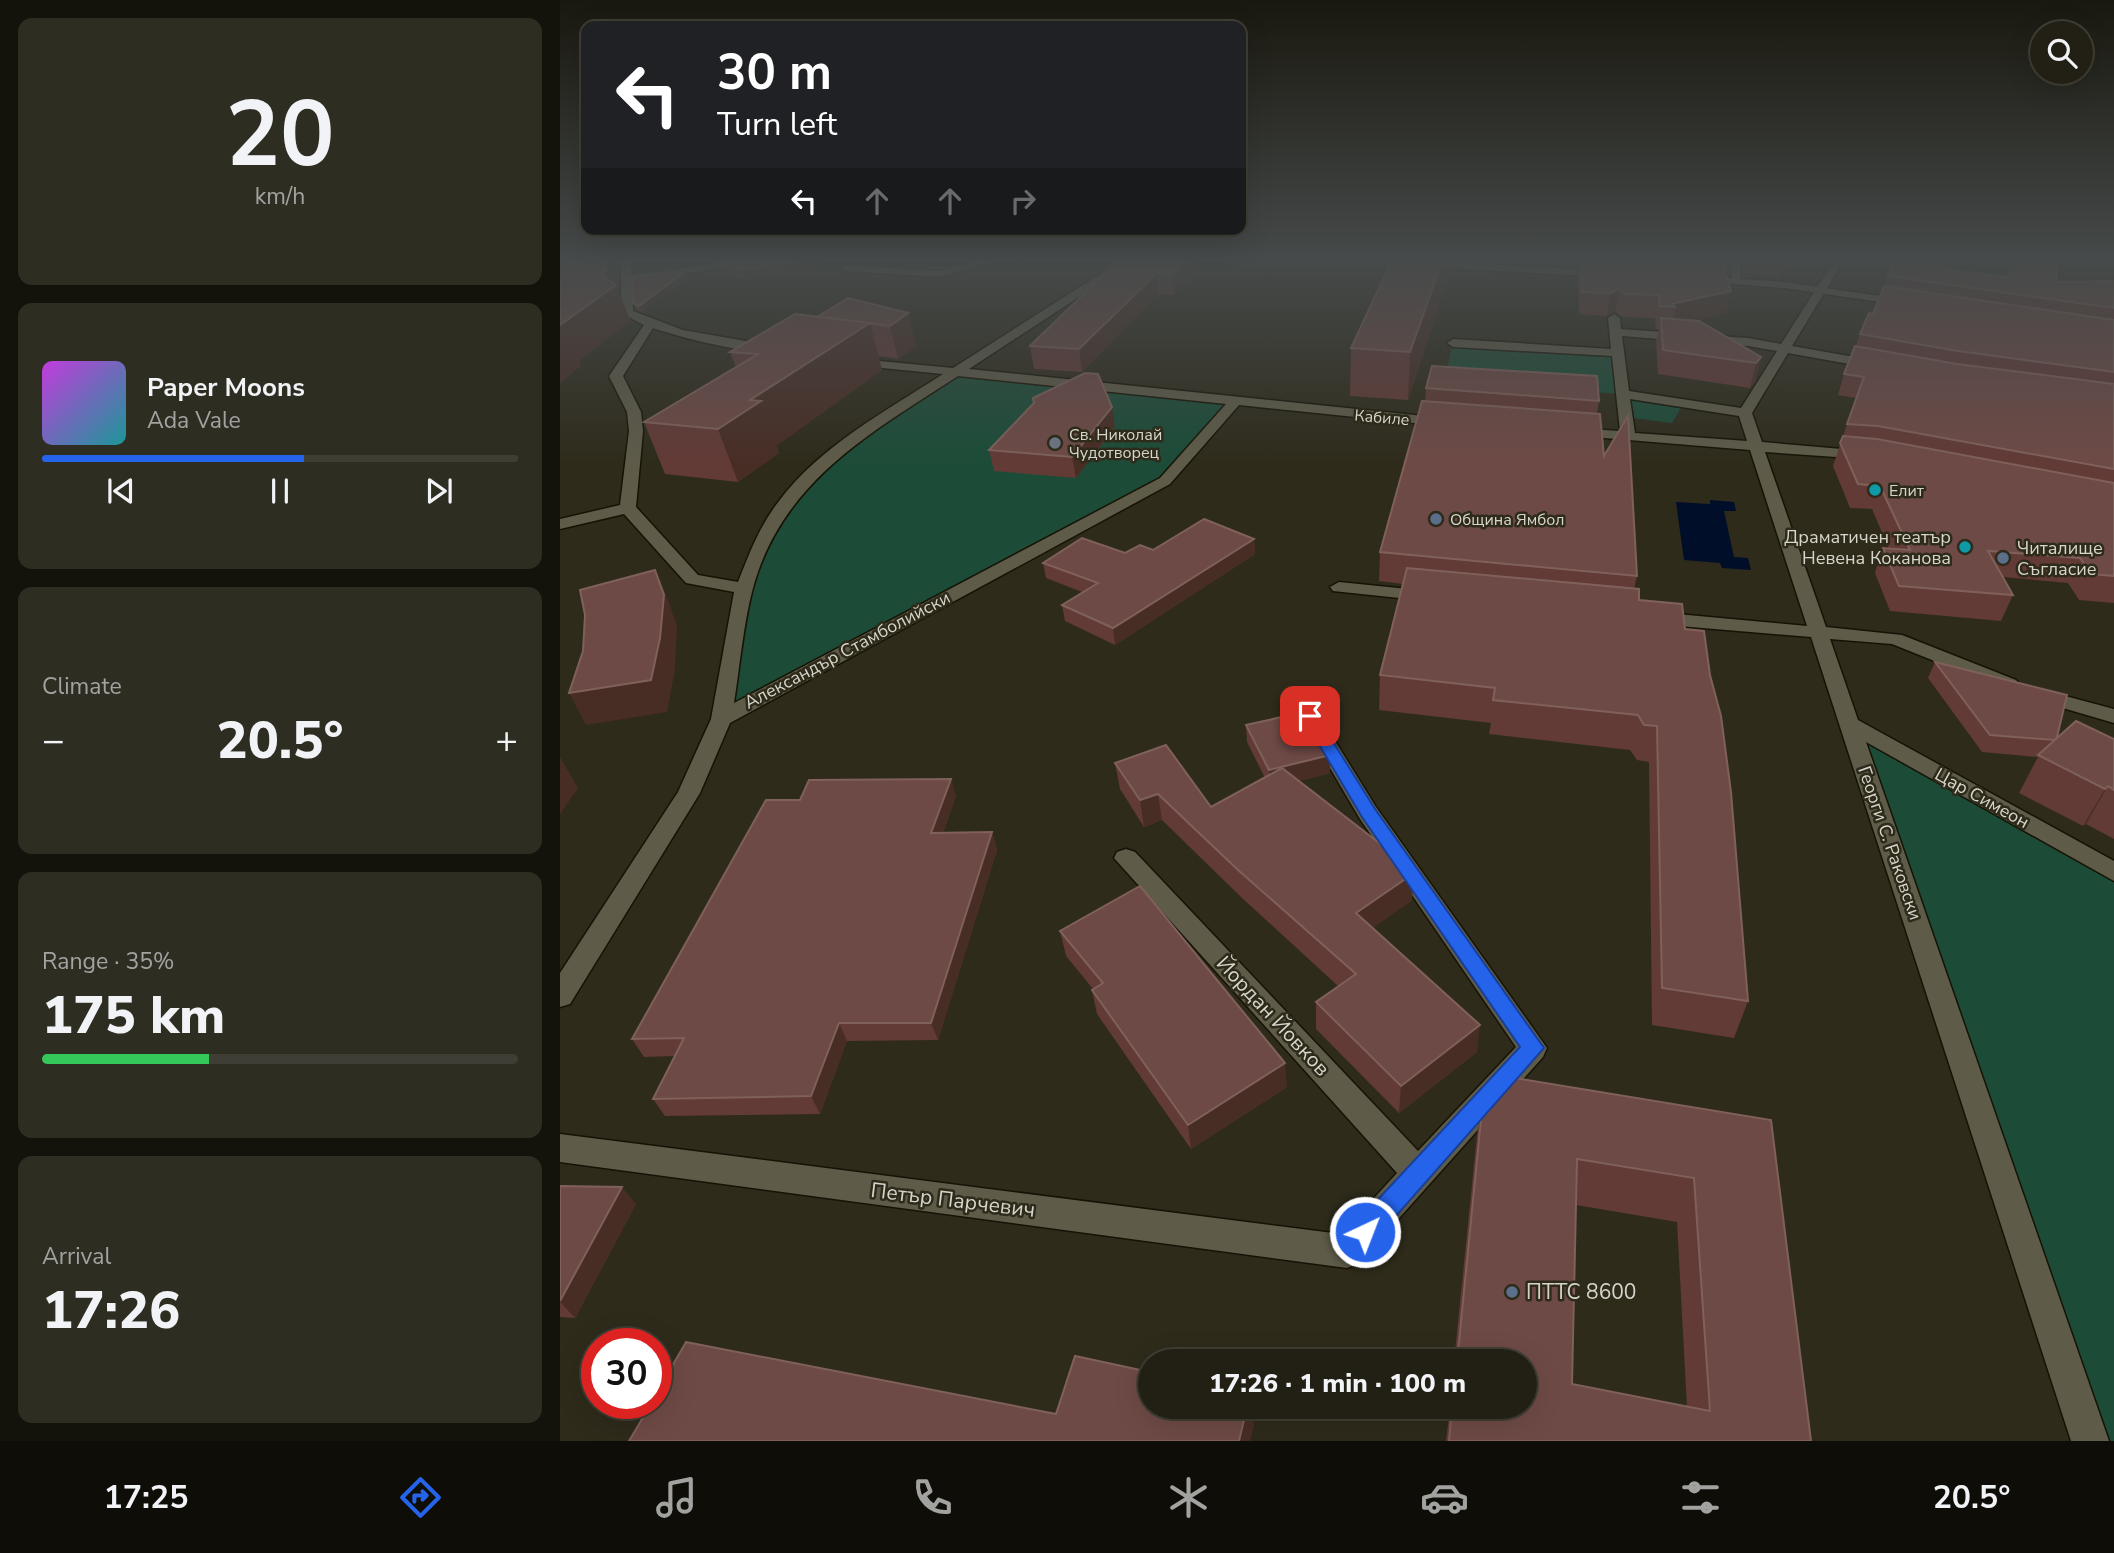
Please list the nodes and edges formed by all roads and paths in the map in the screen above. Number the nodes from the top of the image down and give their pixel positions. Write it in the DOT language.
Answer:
graph roads {
  1 [pos="647,329"];
  2 [pos="666,329"];
  3 [pos="1024,329"];
  4 [pos="1693,329"];
  5 [pos="1797,329"];
  6 [pos="1616,332"];
  7 [pos="1695,338"];
  8 [pos="1453,343"];
  9 [pos="1785,348"];
  10 [pos="780,351"];
  11 [pos="1618,353"];
  12 [pos="834,359"];
  13 [pos="1885,366"];
  14 [pos="955,374"];
  15 [pos="1623,394"];
  16 [pos="1234,403"];
  17 [pos="1745,413"];
  18 [pos="1461,424"];
  19 [pos="1559,431"];
  20 [pos="1628,436"];
  21 [pos="1757,446"];
  22 [pos="1877,456"];
  23 [pos="628,508"];
  24 [pos="560,524"];
  25 [pos="744,587"];
  26 [pos="1339,587"];
  27 [pos="1448,598"];
  28 [pos="1639,616"];
  29 [pos="1819,632"];
  30 [pos="1310,716"];
  31 [pos="2114,716"];
  32 [pos="720,719"];
  33 [pos="1850,724"];
  34 [pos="1126,858"];
  35 [pos="2114,872"];
  36 [pos="560,996"];
  37 [pos="560,1148"];
  38 [pos="1419,1175"];
  39 [pos="2090,1441"];
  1 -- 23 [label="street"];
  2 -- 10 [label="street"];
  3 -- 14 [label="street"];
  4 -- 7 [label="street"];
  5 -- 9 [label="street"];
  6 -- 7 [label="street"];
  6 -- 11 [label="street"];
  7 -- 9 [label="street"];
  8 -- 11 [label="street"];
  9 -- 13 [label="street"];
  9 -- 17 [label="street"];
  11 -- 15 [label="street"];
  12 -- 14 [label="street, Кабиле"];
  14 -- 16 [label="street, Кабиле"];
  14 -- 25 [label="street"];
  15 -- 17 [label="street"];
  15 -- 20 [label="street"];
  16 -- 18 [label="street, Кабиле"];
  16 -- 32 [label="street, Александър Стамболийски"];
  17 -- 21 [label="street, Георги С. Раковски"];
  19 -- 20 [label="street"];
  20 -- 21 [label="street"];
  21 -- 22 [label="street"];
  21 -- 29 [label="street, Георги С. Раковски"];
  23 -- 24 [label="street"];
  23 -- 25 [label="street"];
  25 -- 32 [label="street"];
  26 -- 27 [label="street"];
  28 -- 29 [label="street"];
  29 -- 31 [label="street"];
  29 -- 33 [label="street, Георги С. Раковски"];
  30 -- 38 [label="street"];
  32 -- 36 [label="street"];
  33 -- 35 [label="street, Цар Симеон"];
  33 -- 39 [label="street, Георги С. Раковски"];
  34 -- 38 [label="street, Йордан Йовков"];
  37 -- 38 [label="street, Петър Парчевич"];
}
